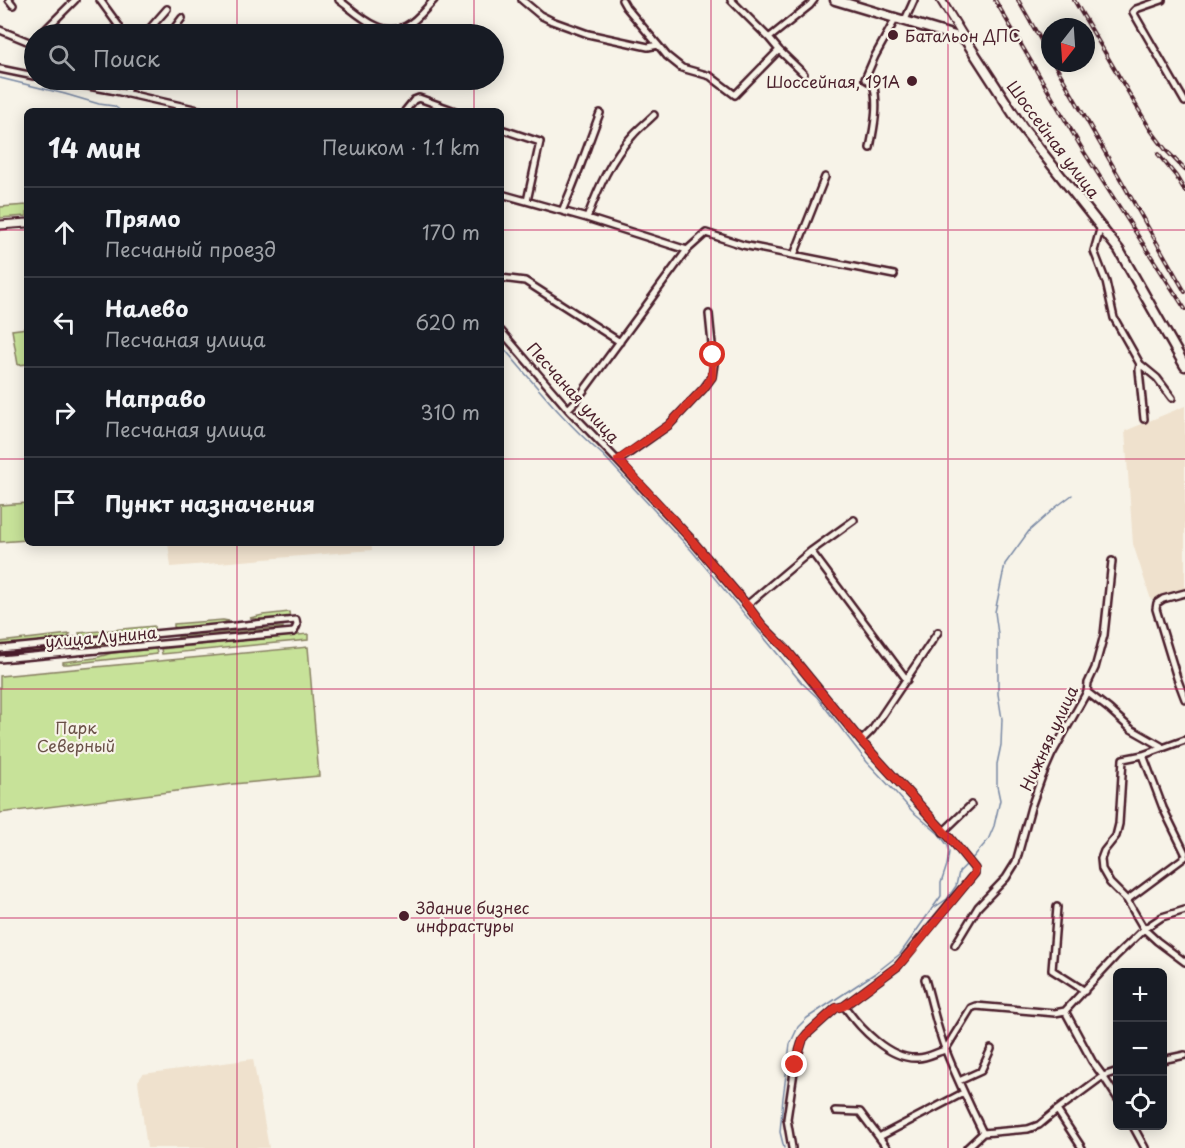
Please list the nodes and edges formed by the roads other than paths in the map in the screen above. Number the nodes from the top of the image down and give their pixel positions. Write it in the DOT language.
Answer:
graph roads {
  1 [pos="75,0"];
  2 [pos="100,0"];
  3 [pos="339,0"];
  4 [pos="434,0"];
  5 [pos="522,0"];
  6 [pos="622,0"];
  7 [pos="730,0"];
  8 [pos="814,0"];
  9 [pos="835,0"];
  10 [pos="914,0"];
  11 [pos="941,0"];
  12 [pos="1162,0"];
  13 [pos="348,2"];
  14 [pos="167,9"];
  15 [pos="182,18"];
  16 [pos="896,18"];
  17 [pos="905,20"];
  18 [pos="51,24"];
  19 [pos="118,24"];
  20 [pos="154,24"];
  21 [pos="178,24"];
  22 [pos="374,24"];
  23 [pos="410,24"];
  24 [pos="0,30"];
  25 [pos="24,38"];
  26 [pos="769,38"];
  27 [pos="965,39"];
  28 [pos="658,45"];
  29 [pos="779,50"];
  30 [pos="0,69"];
  31 [pos="24,74"];
  32 [pos="804,74"];
  33 [pos="111,90"];
  34 [pos="127,90"];
  35 [pos="126,94"];
  36 [pos="1185,102"];
  37 [pos="189,108"];
  38 [pos="407,108"];
  39 [pos="446,108"];
  40 [pos="600,113"];
  41 [pos="654,115"];
  42 [pos="504,130"];
  43 [pos="870,148"];
  44 [pos="825,177"];
  45 [pos="504,195"];
  46 [pos="527,201"];
  47 [pos="562,211"];
  48 [pos="587,218"];
  49 [pos="24,223"];
  50 [pos="0,225"];
  51 [pos="1101,226"];
  52 [pos="687,250"];
  53 [pos="794,255"];
  54 [pos="894,275"];
  55 [pos="504,278"];
  56 [pos="709,314"];
  57 [pos="504,334"];
  58 [pos="620,342"];
  59 [pos="1140,364"];
  60 [pos="1185,366"];
  61 [pos="1172,398"];
  62 [pos="568,409"];
  63 [pos="1144,419"];
  64 [pos="618,460"];
  65 [pos="854,520"];
  66 [pos="811,551"];
  67 [pos="1112,561"];
  68 [pos="1185,593"];
  69 [pos="747,605"];
  70 [pos="938,633"];
  71 [pos="169,634"];
  72 [pos="170,644"];
  73 [pos="0,649"];
  74 [pos="0,659"];
  75 [pos="907,680"];
  76 [pos="1087,692"];
  77 [pos="1185,699"];
  78 [pos="1185,740"];
  79 [pos="861,741"];
  80 [pos="1162,748"];
  81 [pos="1143,755"];
  82 [pos="971,805"];
  83 [pos="943,832"];
  84 [pos="1185,855"];
  85 [pos="1127,900"];
  86 [pos="1057,907"];
  87 [pos="1185,910"];
  88 [pos="1144,929"];
  89 [pos="955,945"];
  90 [pos="1185,961"];
  91 [pos="925,979"];
  92 [pos="1085,991"];
  93 [pos="844,1006"];
  94 [pos="1065,1011"];
  95 [pos="992,1049"];
  96 [pos="945,1050"];
  97 [pos="1185,1055"];
  98 [pos="1167,1059"];
  99 [pos="1113,1073"];
  100 [pos="1103,1076"];
  101 [pos="959,1081"];
  102 [pos="1113,1091"];
  103 [pos="963,1093"];
  104 [pos="1057,1110"];
  105 [pos="835,1111"];
  106 [pos="1136,1130"];
  107 [pos="983,1133"];
  108 [pos="879,1137"];
  109 [pos="792,1148"];
  110 [pos="887,1148"];
  111 [pos="968,1148"];
  112 [pos="1082,1148"];
  113 [pos="1145,1148"];
  1 -- 18 [label="street"];
  2 -- 19 [label="street"];
  3 -- 13 [label="street"];
  4 -- 23 [label="street"];
  5 -- 28 [label="street"];
  6 -- 28 [label="street"];
  7 -- 26 [label="street"];
  8 -- 26 [label="street"];
  9 -- 16 [label="main road"];
  10 -- 17 [label="street"];
  11 -- 27 [label="street"];
  12 -- 36 [label="street"];
  13 -- 22 [label="street"];
  14 -- 20 [label="street"];
  15 -- 21 [label="street"];
  16 -- 17 [label="main road"];
  16 -- 43 [label="street"];
  17 -- 27 [label="main road"];
  24 -- 25 [label="street"];
  26 -- 29 [label="street"];
  27 -- 51 [label="main road, Шоссейная улица"];
  28 -- 29 [label="street"];
  29 -- 32 [label="street"];
  30 -- 31 [label="street"];
  33 -- 35 [label="street"];
  34 -- 35 [label="street"];
  35 -- 37 [label="street"];
  38 -- 39 [label="street"];
  40 -- 47 [label="street"];
  41 -- 48 [label="street"];
  42 -- 46 [label="street"];
  44 -- 53 [label="street"];
  45 -- 46 [label="street"];
  46 -- 47 [label="street"];
  47 -- 48 [label="street"];
  48 -- 52 [label="street"];
  49 -- 50 [label="street"];
  51 -- 59 [label="street"];
  51 -- 60 [label="main road, Шоссейная улица"];
  52 -- 53 [label="street"];
  52 -- 58 [label="street"];
  53 -- 54 [label="street"];
  55 -- 58 [label="street"];
  56 -- 64 [label="street"];
  57 -- 62 [label="street, Песчаная улица"];
  58 -- 62 [label="street"];
  59 -- 61 [label="street"];
  59 -- 63 [label="street"];
  62 -- 64 [label="street, Песчаная улица"];
  64 -- 69 [label="street, Песчаная улица"];
  65 -- 66 [label="street"];
  66 -- 69 [label="street"];
  66 -- 75 [label="street"];
  67 -- 76 [label="street, Нижняя улица"];
  68 -- 77 [label="street"];
  69 -- 79 [label="street, Песчаная улица"];
  70 -- 75 [label="street"];
  71 -- 72 [label="street, улица Лунина"];
  71 -- 72 [label="street"];
  71 -- 73 [label="street, улица Лунина"];
  72 -- 74 [label="street, улица Лунина"];
  75 -- 79 [label="street"];
  76 -- 80 [label="street"];
  76 -- 89 [label="street, Нижняя улица"];
  78 -- 80 [label="street"];
  79 -- 83 [label="street, Песчаная улица"];
  80 -- 81 [label="street"];
  81 -- 84 [label="street"];
  81 -- 85 [label="street"];
  82 -- 83 [label="street"];
  83 -- 93 [label="street, Песчаная улица"];
  84 -- 85 [label="street"];
  85 -- 88 [label="street"];
  86 -- 92 [label="street"];
  87 -- 88 [label="street"];
  88 -- 90 [label="street"];
  88 -- 92 [label="street"];
  91 -- 96 [label="street"];
  92 -- 94 [label="street"];
  93 -- 96 [label="street"];
  93 -- 109 [label="street, Песчаная улица"];
  94 -- 96 [label="street"];
  94 -- 100 [label="street"];
  95 -- 101 [label="street"];
  96 -- 101 [label="street"];
  97 -- 98 [label="street"];
  99 -- 100 [label="street"];
  100 -- 102 [label="street"];
  100 -- 104 [label="street"];
  101 -- 103 [label="street"];
  103 -- 107 [label="street"];
  103 -- 108 [label="street"];
  104 -- 107 [label="street"];
  104 -- 112 [label="street"];
  105 -- 108 [label="street"];
  106 -- 113 [label="street"];
  107 -- 111 [label="street"];
  108 -- 110 [label="street"];
}
